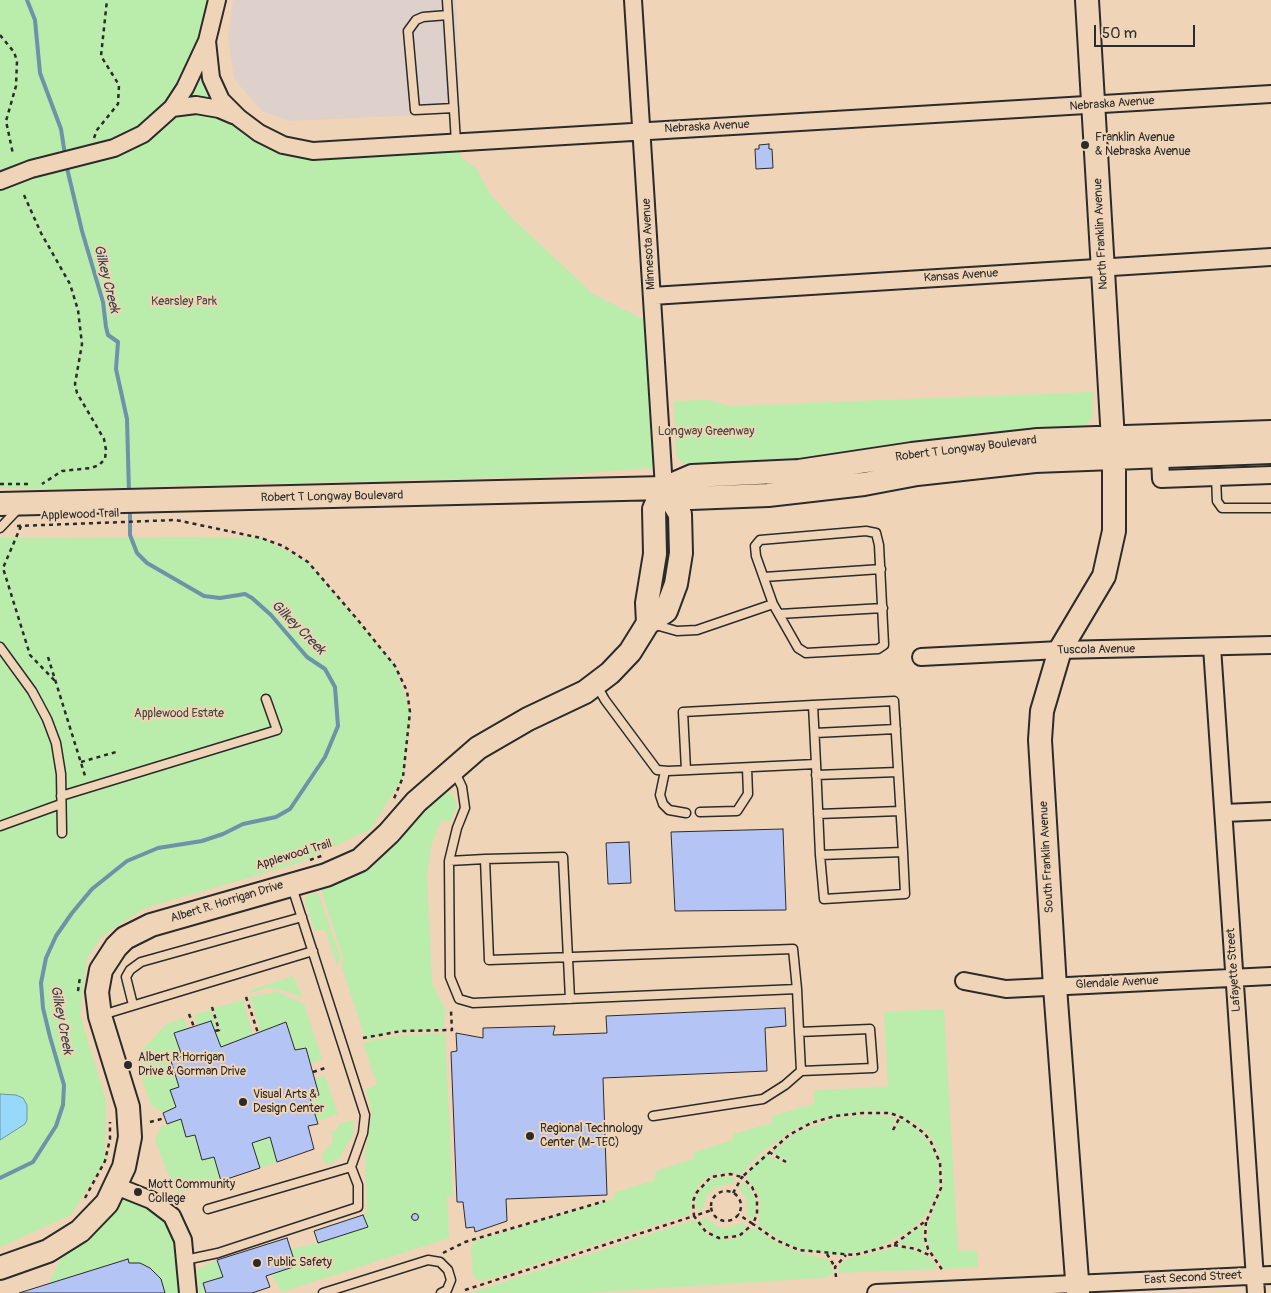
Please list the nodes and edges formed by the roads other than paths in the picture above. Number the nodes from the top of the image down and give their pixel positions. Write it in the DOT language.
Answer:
graph roads {
  1 [pos="217,0"];
  2 [pos="447,0"];
  3 [pos="634,0"];
  4 [pos="1087,0"];
  5 [pos="448,15"];
  6 [pos="208,40"];
  7 [pos="1271,94"];
  8 [pos="1093,105"];
  9 [pos="172,108"];
  10 [pos="454,108"];
  11 [pos="238,118"];
  12 [pos="643,130"];
  13 [pos="456,142"];
  14 [pos="0,181"];
  15 [pos="1271,257"];
  16 [pos="1103,267"];
  17 [pos="652,296"];
  18 [pos="1271,432"];
  19 [pos="1113,447"];
  20 [pos="1271,452"];
  21 [pos="1160,456"];
  22 [pos="1271,475"];
  23 [pos="1216,477"];
  24 [pos="664,488"];
  25 [pos="1271,508"];
  26 [pos="1,519"];
  27 [pos="881,569"];
  28 [pos="764,577"];
  29 [pos="773,604"];
  30 [pos="883,608"];
  31 [pos="779,614"];
  32 [pos="648,623"];
  33 [pos="1271,645"];
  34 [pos="0,647"];
  35 [pos="1212,647"];
  36 [pos="1060,650"];
  37 [pos="921,657"];
  38 [pos="596,684"];
  39 [pos="266,699"];
  40 [pos="814,705"];
  41 [pos="896,729"];
  42 [pos="815,733"];
  43 [pos="816,764"];
  44 [pos="747,768"];
  45 [pos="453,769"];
  46 [pos="686,770"];
  47 [pos="665,771"];
  48 [pos="898,772"];
  49 [pos="816,774"];
  50 [pos="61,800"];
  51 [pos="900,811"];
  52 [pos="1271,811"];
  53 [pos="700,812"];
  54 [pos="686,813"];
  55 [pos="1224,813"];
  56 [pos="818,814"];
  57 [pos="0,826"];
  58 [pos="62,833"];
  59 [pos="903,852"];
  60 [pos="820,855"];
  61 [pos="485,859"];
  62 [pos="449,861"];
  63 [pos="291,883"];
  64 [pos="302,916"];
  65 [pos="313,950"];
  66 [pos="567,957"];
  67 [pos="1271,976"];
  68 [pos="1235,977"];
  69 [pos="964,982"];
  70 [pos="1055,987"];
  71 [pos="797,989"];
  72 [pos="570,999"];
  73 [pos="133,1005"];
  74 [pos="100,1016"];
  75 [pos="799,1032"];
  76 [pos="801,1071"];
  77 [pos="653,1116"];
  78 [pos="352,1167"];
  79 [pos="116,1186"];
  80 [pos="208,1209"];
  81 [pos="185,1260"];
  82 [pos="0,1268"];
  83 [pos="1263,1275"];
  84 [pos="1078,1289"];
  85 [pos="188,1293"];
  86 [pos="323,1293"];
  87 [pos="441,1293"];
  88 [pos="876,1293"];
  89 [pos="1256,1293"];
  1 -- 6 [label="street"];
  2 -- 5 [label="lane"];
  3 -- 12 [label="street, Minnesota Avenue"];
  4 -- 8 [label="street, North Franklin Avenue"];
  5 -- 10 [label="lane"];
  5 -- 10 [label="lane"];
  6 -- 9 [label="street"];
  6 -- 11 [label="street, Nebraska Avenue"];
  7 -- 8 [label="street, Nebraska Avenue"];
  8 -- 12 [label="street, Nebraska Avenue"];
  8 -- 16 [label="street, North Franklin Avenue"];
  9 -- 11 [label="street"];
  9 -- 14 [label="street"];
  10 -- 13 [label="lane"];
  11 -- 13 [label="street, Nebraska Avenue"];
  12 -- 13 [label="street, Nebraska Avenue"];
  12 -- 17 [label="street, Minnesota Avenue"];
  15 -- 16 [label="street, Kansas Avenue"];
  16 -- 17 [label="street, Kansas Avenue"];
  16 -- 19 [label="street, North Franklin Avenue"];
  17 -- 24 [label="street, Minnesota Avenue"];
  18 -- 19 [label="street, Robert T Longway Boulevard"];
  19 -- 21 [label="street, Robert T Longway Boulevard"];
  19 -- 24 [label="street, Robert T Longway Boulevard"];
  19 -- 36 [label="street, South Franklin Avenue"];
  20 -- 21 [label="street, Robert T Longway Boulevard"];
  21 -- 23 [label="street"];
  22 -- 23 [label="street"];
  23 -- 25 [label="lane"];
  24 -- 26 [label="street, Robert T Longway Boulevard"];
  24 -- 32 [label="street, Albert R. Horrigan Drive"];
  27 -- 28 [label="lane"];
  27 -- 28 [label="lane"];
  27 -- 30 [label="lane"];
  28 -- 29 [label="lane"];
  29 -- 31 [label="lane"];
  29 -- 32 [label="lane"];
  30 -- 31 [label="lane"];
  30 -- 31 [label="lane"];
  32 -- 38 [label="street, Albert R. Horrigan Drive"];
  33 -- 35 [label="street, Tuscola Avenue"];
  34 -- 50 [label="lane"];
  35 -- 36 [label="street, Tuscola Avenue"];
  35 -- 55 [label="street, Lafayette Street"];
  36 -- 37 [label="street, Tuscola Avenue"];
  36 -- 70 [label="street, South Franklin Avenue"];
  38 -- 45 [label="street, Albert R. Horrigan Drive"];
  38 -- 47 [label="lane"];
  39 -- 50 [label="lane"];
  40 -- 41 [label="lane"];
  40 -- 42 [label="lane"];
  40 -- 46 [label="lane"];
  41 -- 42 [label="lane"];
  41 -- 48 [label="lane"];
  42 -- 43 [label="lane"];
  43 -- 44 [label="lane"];
  43 -- 49 [label="lane"];
  44 -- 46 [label="lane"];
  44 -- 53 [label="lane"];
  45 -- 62 [label="lane"];
  45 -- 63 [label="street, Albert R. Horrigan Drive"];
  46 -- 47 [label="lane"];
  47 -- 54 [label="lane"];
  48 -- 49 [label="lane"];
  48 -- 51 [label="lane"];
  49 -- 56 [label="lane"];
  50 -- 57 [label="lane"];
  50 -- 58 [label="lane"];
  51 -- 56 [label="lane"];
  51 -- 59 [label="lane"];
  52 -- 55 [label="street"];
  55 -- 68 [label="street, Lafayette Street"];
  56 -- 60 [label="lane"];
  59 -- 60 [label="lane"];
  59 -- 60 [label="lane"];
  61 -- 62 [label="lane"];
  61 -- 66 [label="lane"];
  61 -- 66 [label="lane"];
  62 -- 72 [label="lane"];
  63 -- 64 [label="lane"];
  63 -- 74 [label="street, Albert R. Horrigan Drive"];
  64 -- 65 [label="lane"];
  64 -- 73 [label="lane"];
  65 -- 73 [label="lane"];
  65 -- 78 [label="lane"];
  66 -- 71 [label="lane"];
  66 -- 72 [label="lane"];
  67 -- 68 [label="street, Glendale Avenue"];
  68 -- 70 [label="street, Glendale Avenue"];
  68 -- 83 [label="street, Lafayette Street"];
  69 -- 70 [label="street, Glendale Avenue"];
  70 -- 84 [label="street, South Franklin Avenue"];
  71 -- 72 [label="lane"];
  71 -- 75 [label="lane"];
  73 -- 74 [label="lane"];
  74 -- 79 [label="street, Albert R. Horrigan Drive"];
  75 -- 76 [label="lane"];
  75 -- 76 [label="lane"];
  76 -- 77 [label="lane"];
  78 -- 80 [label="lane"];
  78 -- 81 [label="lane"];
  79 -- 81 [label="street"];
  79 -- 82 [label="street, Albert R. Horrigan Drive"];
  81 -- 85 [label="street"];
  83 -- 84 [label="street, East Second Street"];
  83 -- 89 [label="street, Lafayette Street"];
  84 -- 88 [label="street, East Second Street"];
  86 -- 87 [label="lane"];
}
